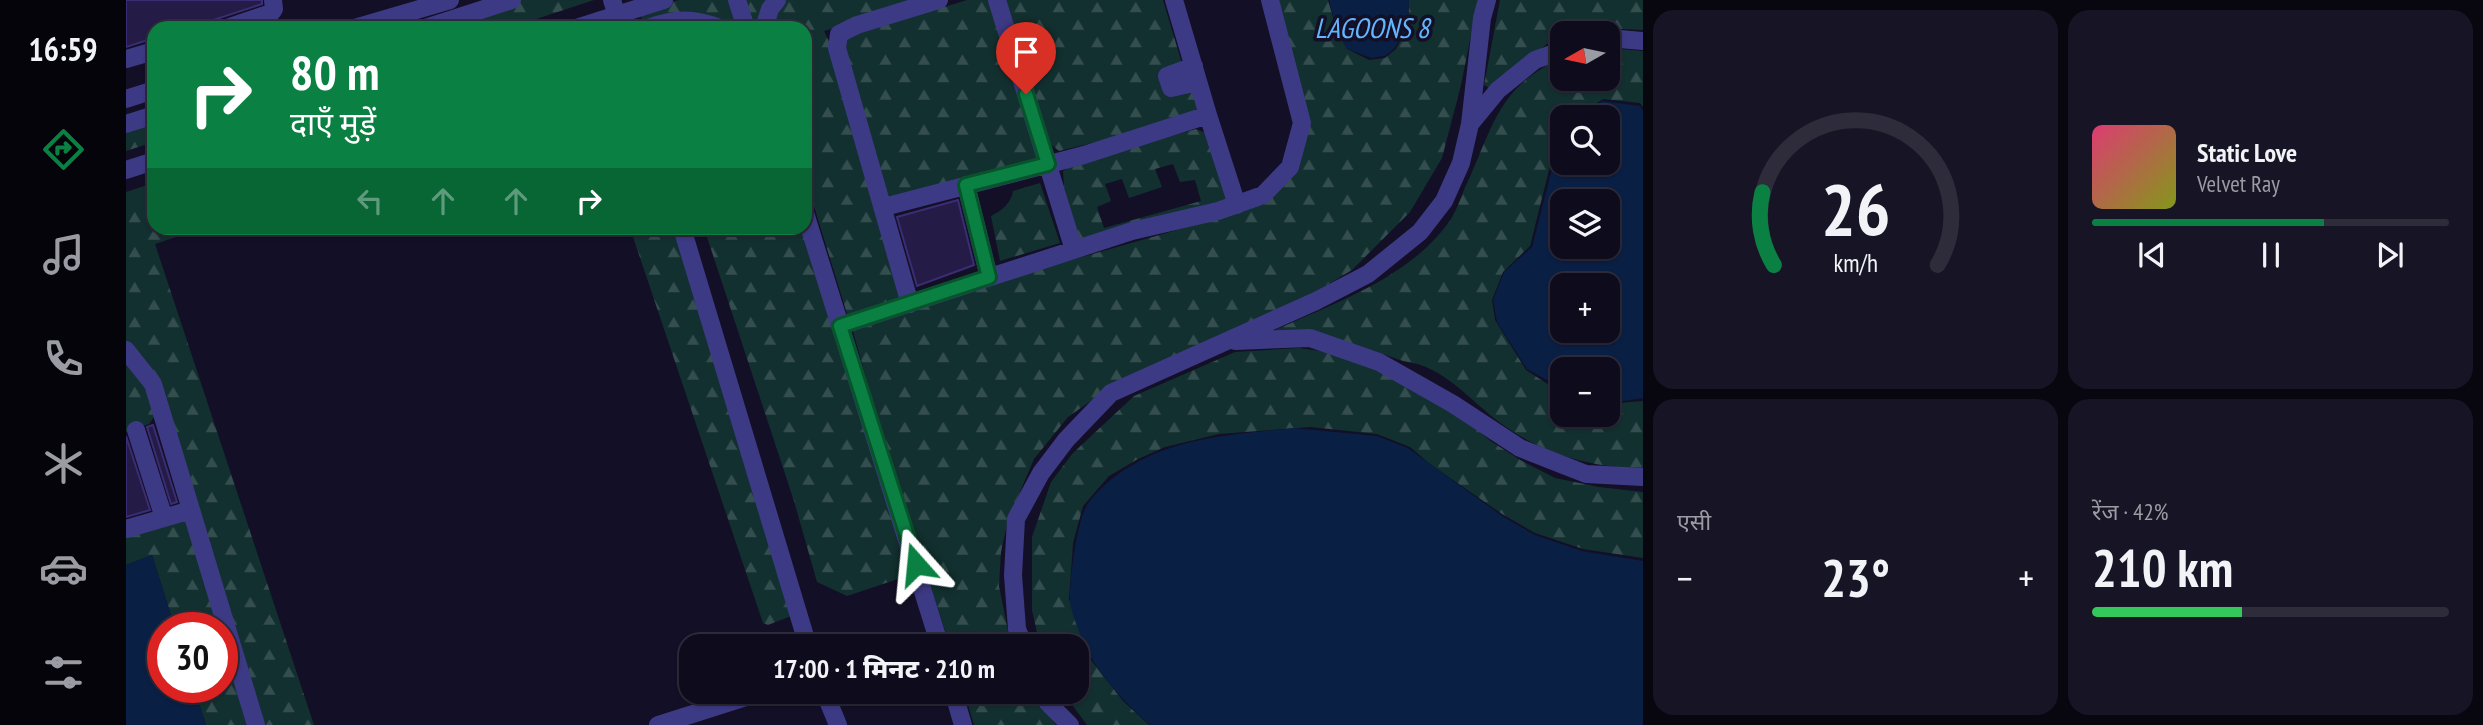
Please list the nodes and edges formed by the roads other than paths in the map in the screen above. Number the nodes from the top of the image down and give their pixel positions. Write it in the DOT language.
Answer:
graph roads {
  1 [pos="273,0"];
  2 [pos="450,0"];
  3 [pos="512,0"];
  4 [pos="612,0"];
  5 [pos="664,0"];
  6 [pos="737,0"];
  7 [pos="777,0"];
  8 [pos="939,0"];
  9 [pos="997,0"];
  10 [pos="1174,0"];
  11 [pos="1270,0"];
  12 [pos="1487,0"];
  13 [pos="248,21"];
  14 [pos="379,21"];
  15 [pos="447,21"];
  16 [pos="598,21"];
  17 [pos="619,21"];
  18 [pos="680,21"];
  19 [pos="697,21"];
  20 [pos="744,21"];
  21 [pos="766,21"];
  22 [pos="1620,39"];
  23 [pos="1643,41"];
  24 [pos="147,53"];
  25 [pos="1550,55"];
  26 [pos="126,59"];
  27 [pos="147,92"];
  28 [pos="126,99"];
  29 [pos="1208,115"];
  30 [pos="147,117"];
  31 [pos="126,124"];
  32 [pos="1470,124"];
  33 [pos="147,163"];
  34 [pos="1048,164"];
  35 [pos="126,170"];
  36 [pos="966,185"];
  37 [pos="1237,205"];
  38 [pos="884,206"];
  39 [pos="684,235"];
  40 [pos="812,235"];
  41 [pos="1074,250"];
  42 [pos="989,277"];
  43 [pos="910,304"];
  44 [pos="840,326"];
  45 [pos="1225,341"];
  46 [pos="126,350"];
  47 [pos="164,421"];
  48 [pos="131,432"];
  49 [pos="1643,477"];
  50 [pos="191,510"];
  51 [pos="164,518"];
  52 [pos="126,529"];
  53 [pos="804,634"];
  54 [pos="936,634"];
  55 [pos="1019,634"];
  56 [pos="724,704"];
  57 [pos="829,704"];
  58 [pos="957,704"];
  59 [pos="1050,704"];
  60 [pos="256,725"];
  61 [pos="658,725"];
  62 [pos="838,725"];
  63 [pos="963,725"];
  64 [pos="1070,725"];
  1 -- 13 [label="street"];
  2 -- 14 [label="street"];
  3 -- 15 [label="street"];
  4 -- 17 [label="street, bridge"];
  5 -- 16 [label="street"];
  6 -- 20 [label="street"];
  7 -- 21 [label="street"];
  8 -- 38 [label="street"];
  9 -- 34 [label="street"];
  10 -- 29 [label="street"];
  11 -- 37 [label="street"];
  12 -- 32 [label="street"];
  18 -- 19 [label="street"];
  22 -- 23 [label="street"];
  24 -- 26 [label="street"];
  25 -- 32 [label="street"];
  27 -- 28 [label="street"];
  29 -- 34 [label="street"];
  29 -- 37 [label="street"];
  30 -- 31 [label="street"];
  32 -- 45 [label="street"];
  33 -- 35 [label="street"];
  34 -- 36 [label="street"];
  34 -- 41 [label="street"];
  36 -- 38 [label="street"];
  36 -- 42 [label="street"];
  37 -- 41 [label="street"];
  38 -- 43 [label="street"];
  39 -- 53 [label="street"];
  40 -- 44 [label="street"];
  41 -- 42 [label="street"];
  42 -- 43 [label="street"];
  43 -- 44 [label="street"];
  44 -- 54 [label="street"];
  45 -- 49 [label="street"];
  45 -- 55 [label="street"];
  46 -- 47 [label="street"];
  47 -- 48 [label="street"];
  47 -- 50 [label="street"];
  48 -- 51 [label="street"];
  50 -- 51 [label="street"];
  50 -- 60 [label="street"];
  51 -- 52 [label="street"];
  56 -- 61 [label="street"];
  57 -- 62 [label="street"];
  58 -- 63 [label="street"];
  59 -- 64 [label="street"];
}
